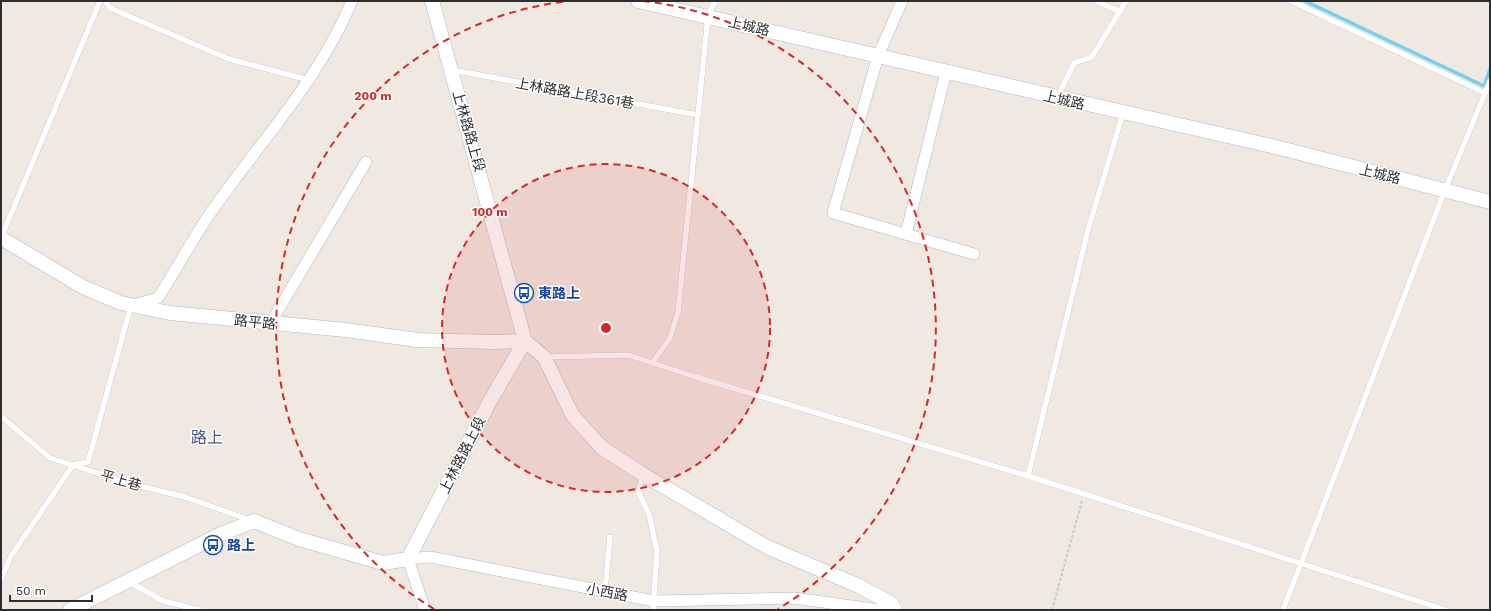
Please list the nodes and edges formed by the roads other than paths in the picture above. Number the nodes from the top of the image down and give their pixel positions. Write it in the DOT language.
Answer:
graph roads {
  1 [pos="100,1"];
  2 [pos="105,1"];
  3 [pos="352,1"];
  4 [pos="432,1"];
  5 [pos="638,1"];
  6 [pos="715,1"];
  7 [pos="902,1"];
  8 [pos="1096,1"];
  9 [pos="1126,1"];
  10 [pos="1291,1"];
  11 [pos="1121,12"];
  12 [pos="708,16"];
  13 [pos="878,56"];
  14 [pos="452,70"];
  15 [pos="946,72"];
  16 [pos="309,80"];
  17 [pos="1490,81"];
  18 [pos="1485,93"];
  19 [pos="1057,98"];
  20 [pos="1123,113"];
  21 [pos="698,115"];
  22 [pos="366,162"];
  23 [pos="1445,190"];
  24 [pos="1490,202"];
  25 [pos="906,234"];
  26 [pos="1,238"];
  27 [pos="974,254"];
  28 [pos="132,305"];
  29 [pos="270,324"];
  30 [pos="525,341"];
  31 [pos="544,357"];
  32 [pos="652,363"];
  33 [pos="1,416"];
  34 [pos="73,465"];
  35 [pos="644,475"];
  36 [pos="1028,476"];
  37 [pos="254,521"];
  38 [pos="610,537"];
  39 [pos="408,559"];
  40 [pos="1301,565"];
  41 [pos="1,580"];
  42 [pos="126,580"];
  43 [pos="605,592"];
  44 [pos="654,606"];
  45 [pos="70,610"];
  46 [pos="199,610"];
  47 [pos="425,610"];
  48 [pos="880,610"];
  49 [pos="895,610"];
  50 [pos="1283,610"];
  51 [pos="1446,610"];
  1 -- 26 [label="lane"];
  2 -- 16 [label="lane"];
  3 -- 16 [label="street"];
  4 -- 14 [label="street, 上林路路上段"];
  5 -- 12 [label="street, 上城路"];
  6 -- 12 [label="lane"];
  7 -- 13 [label="street"];
  8 -- 11 [label="lane"];
  9 -- 11 [label="lane"];
  10 -- 18 [label="lane"];
  11 -- 19 [label="lane"];
  12 -- 13 [label="street, 上城路"];
  12 -- 21 [label="lane"];
  13 -- 15 [label="street, 上城路"];
  13 -- 25 [label="street"];
  14 -- 21 [label="lane, 上林路路上段361巷"];
  14 -- 30 [label="street, 上林路路上段"];
  15 -- 19 [label="street, 上城路"];
  15 -- 25 [label="street"];
  16 -- 28 [label="street"];
  17 -- 18 [label="lane"];
  18 -- 23 [label="lane"];
  19 -- 20 [label="street, 上城路"];
  20 -- 23 [label="street, 上城路"];
  20 -- 36 [label="lane"];
  21 -- 32 [label="lane"];
  22 -- 29 [label="street"];
  23 -- 24 [label="street, 上城路"];
  23 -- 40 [label="lane"];
  25 -- 27 [label="street"];
  26 -- 28 [label="street, 路平路"];
  28 -- 29 [label="street, 路平路"];
  28 -- 34 [label="lane"];
  29 -- 30 [label="street, 路平路"];
  30 -- 31 [label="street"];
  30 -- 39 [label="street, 上林路路上段"];
  31 -- 32 [label="lane"];
  31 -- 35 [label="street"];
  32 -- 36 [label="lane"];
  33 -- 34 [label="lane, 平上巷"];
  34 -- 37 [label="lane, 平上巷"];
  34 -- 41 [label="lane"];
  35 -- 44 [label="lane"];
  35 -- 49 [label="street"];
  36 -- 40 [label="lane"];
  37 -- 39 [label="street"];
  37 -- 42 [label="street"];
  38 -- 43 [label="lane"];
  39 -- 43 [label="street, 小西路"];
  39 -- 47 [label="street"];
  40 -- 50 [label="lane"];
  40 -- 51 [label="lane"];
  42 -- 45 [label="street"];
  42 -- 46 [label="lane"];
  43 -- 44 [label="street, 小西路"];
  44 -- 48 [label="street, 小西路"];
}
